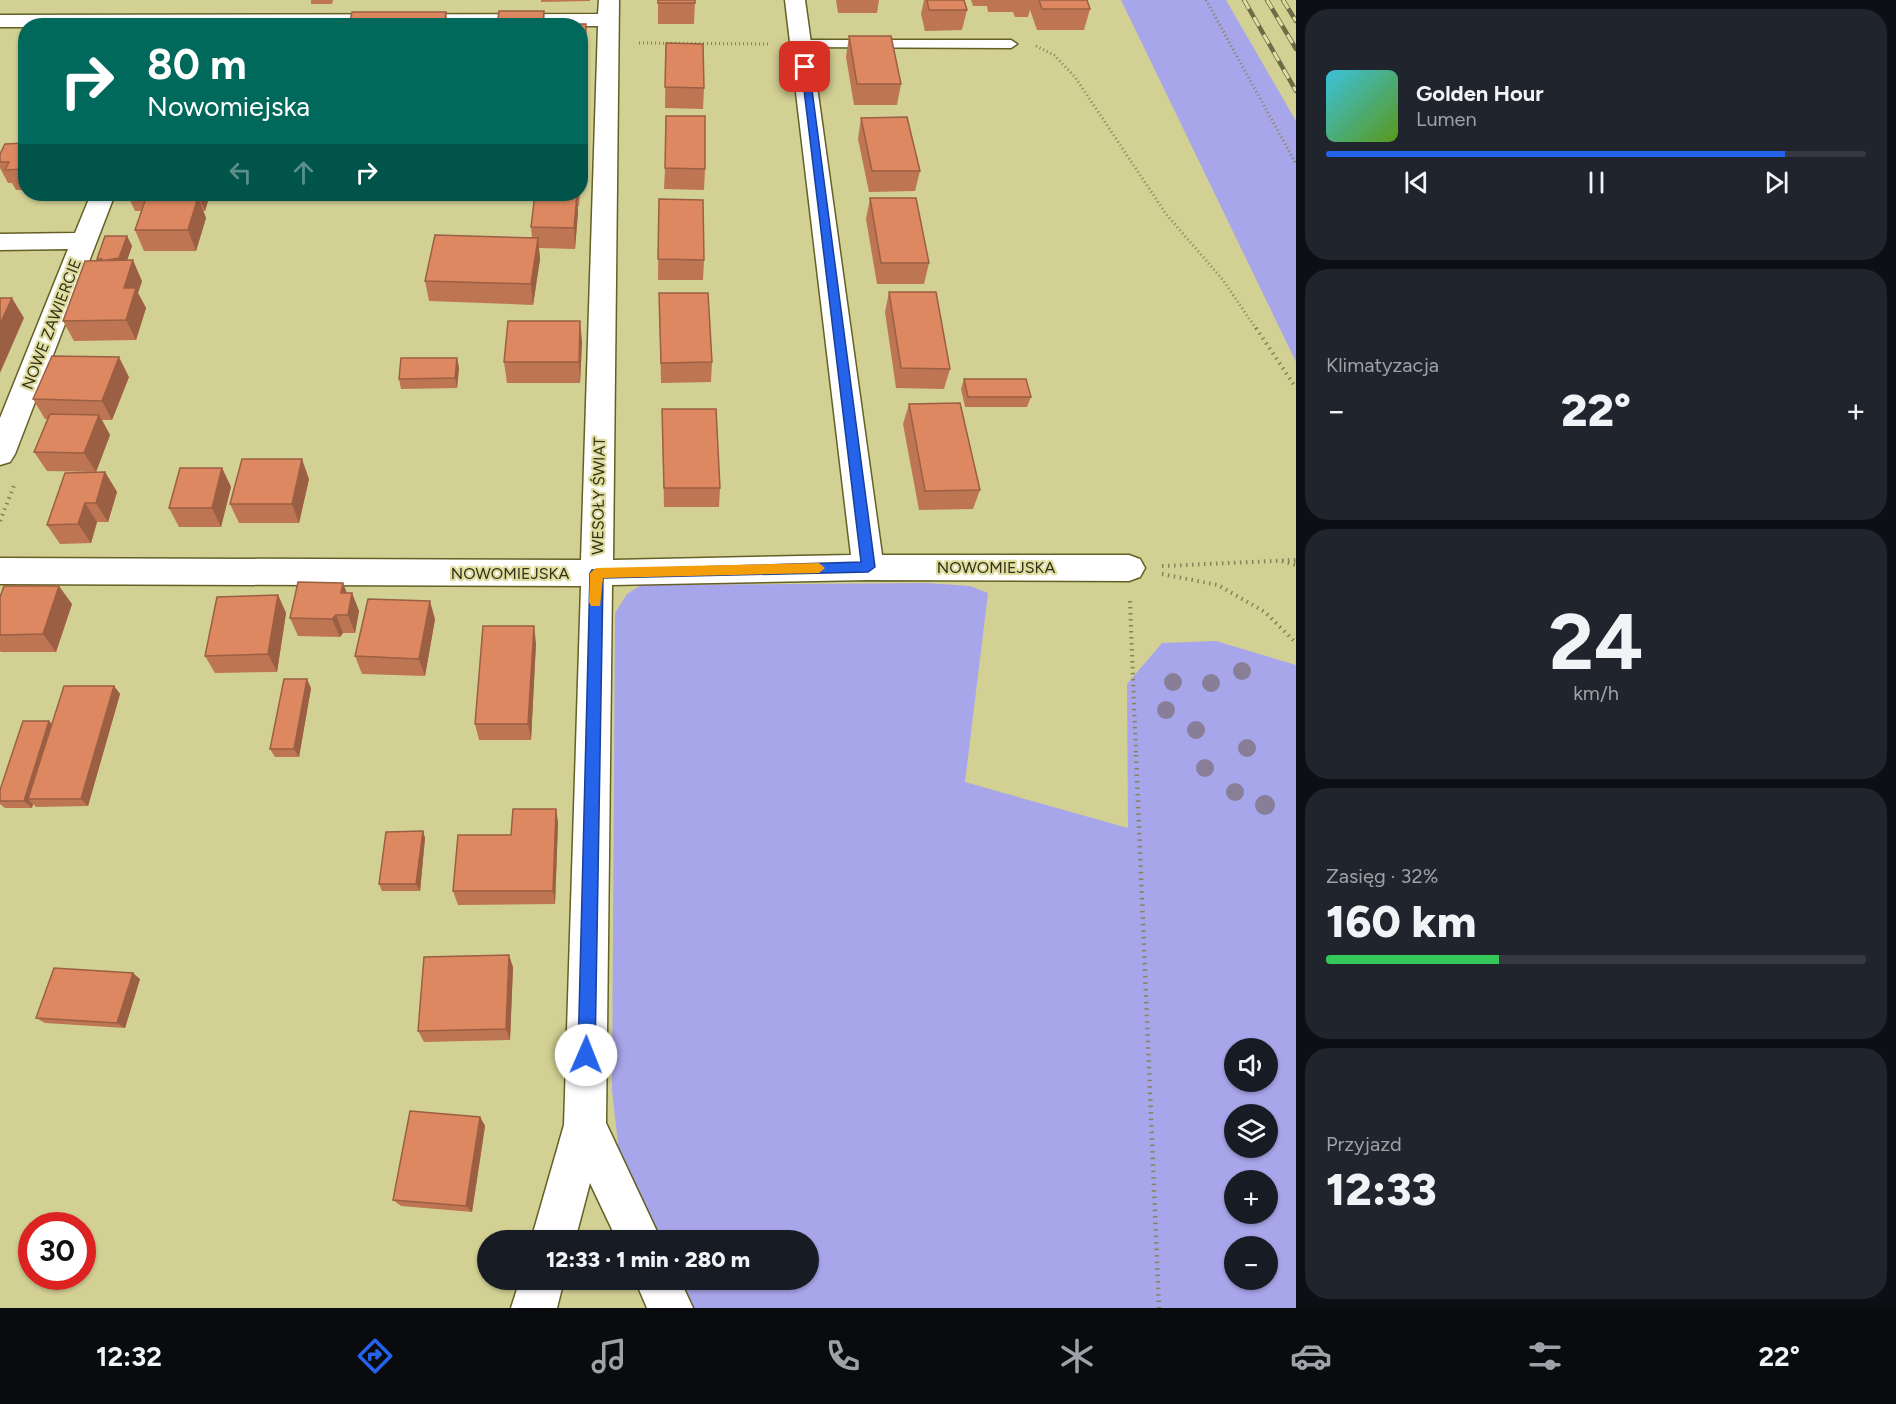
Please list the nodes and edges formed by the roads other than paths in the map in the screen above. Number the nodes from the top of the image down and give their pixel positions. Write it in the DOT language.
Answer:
graph roads {
  1 [pos="181,0"];
  2 [pos="795,0"];
  3 [pos="173,18"];
  4 [pos="0,21"];
  5 [pos="18,21"];
  6 [pos="588,21"];
  7 [pos="608,21"];
  8 [pos="802,44"];
  9 [pos="1011,44"];
  10 [pos="100,201"];
  11 [pos="84,241"];
  12 [pos="0,242"];
  13 [pos="0,454"];
  14 [pos="868,567"];
  15 [pos="1129,568"];
  16 [pos="0,571"];
  17 [pos="596,573"];
  18 [pos="585,1125"];
  19 [pos="556,1230"];
  20 [pos="634,1230"];
  21 [pos="539,1290"];
  22 [pos="662,1290"];
  23 [pos="534,1308"];
  24 [pos="670,1308"];
  1 -- 3 [label="street"];
  2 -- 8 [label="street"];
  4 -- 5 [label="street"];
  6 -- 7 [label="street"];
  7 -- 17 [label="street, WESOŁY ŚWIAT"];
  8 -- 9 [label="lane"];
  8 -- 14 [label="street"];
  10 -- 11 [label="street, NOWE ZAWIERCIE"];
  11 -- 12 [label="street"];
  11 -- 13 [label="street, NOWE ZAWIERCIE"];
  14 -- 15 [label="street, NOWOMIEJSKA"];
  14 -- 17 [label="street, NOWOMIEJSKA"];
  16 -- 17 [label="street, NOWOMIEJSKA"];
  17 -- 18 [label="street, WESOŁY ŚWIAT"];
  18 -- 19 [label="street, WESOŁY ŚWIAT"];
  18 -- 20 [label="street"];
  21 -- 23 [label="street"];
  22 -- 24 [label="street"];
}
